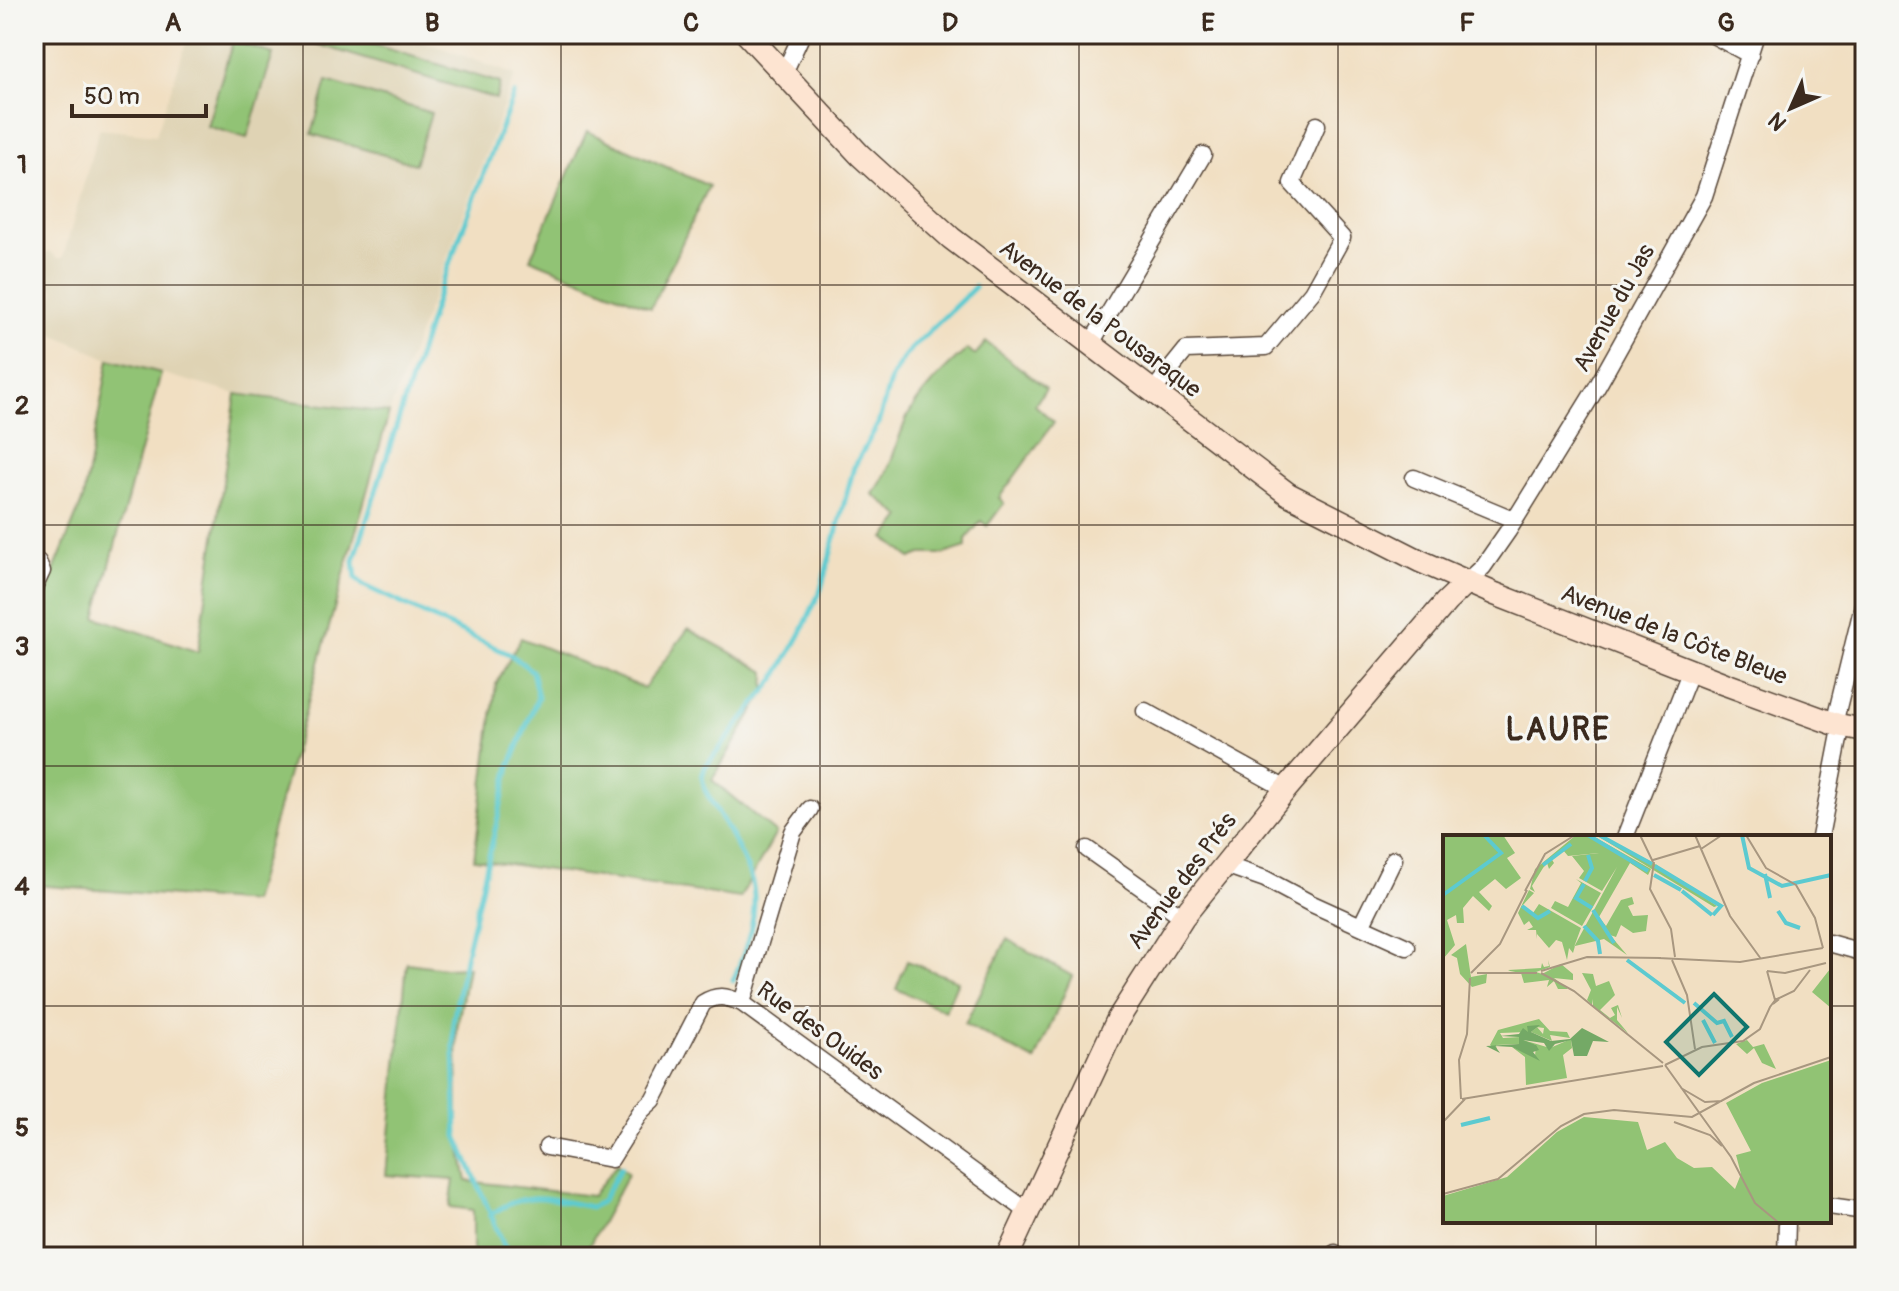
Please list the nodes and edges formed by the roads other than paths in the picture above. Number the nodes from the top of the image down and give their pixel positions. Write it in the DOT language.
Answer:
graph roads {
  1 [pos="747,34"];
  2 [pos="802,34"];
  3 [pos="1711,34"];
  4 [pos="1756,34"];
  5 [pos="1750,55"];
  6 [pos="784,73"];
  7 [pos="1317,125"];
  8 [pos="1203,155"];
  9 [pos="1090,345"];
  10 [pos="1153,391"];
  11 [pos="1414,478"];
  12 [pos="1515,520"];
  13 [pos="34,560"];
  14 [pos="1467,582"];
  15 [pos="34,588"];
  16 [pos="1865,597"];
  17 [pos="1691,670"];
  18 [pos="1145,711"];
  19 [pos="1838,725"];
  20 [pos="1865,730"];
  21 [pos="1286,789"];
  22 [pos="810,809"];
  23 [pos="1626,835"];
  24 [pos="1820,835"];
  25 [pos="1087,849"];
  26 [pos="1394,859"];
  27 [pos="1225,865"];
  28 [pos="1183,917"];
  29 [pos="1361,926"];
  30 [pos="1831,944"];
  31 [pos="1407,947"];
  32 [pos="1865,953"];
  33 [pos="742,1003"];
  34 [pos="547,1147"];
  35 [pos="1831,1206"];
  36 [pos="1027,1211"];
  37 [pos="1865,1211"];
  38 [pos="1787,1223"];
  39 [pos="1007,1257"];
  40 [pos="1786,1257"];
  1 -- 6 [label="street, Avenue de la Pousaraque"];
  2 -- 6 [label="street"];
  3 -- 5 [label="street"];
  4 -- 5 [label="street, Avenue du Jas"];
  5 -- 12 [label="street, Avenue du Jas"];
  6 -- 9 [label="street, Avenue de la Pousaraque"];
  7 -- 10 [label="street"];
  8 -- 9 [label="street"];
  9 -- 10 [label="street, Avenue de la Pousaraque"];
  10 -- 14 [label="street, Avenue de la Pousaraque"];
  11 -- 12 [label="street"];
  12 -- 14 [label="street, Avenue du Jas"];
  13 -- 15 [label="street"];
  14 -- 17 [label="street, Avenue de la Côte Bleue"];
  14 -- 21 [label="street, Avenue des Prés"];
  16 -- 19 [label="street"];
  17 -- 19 [label="street, Avenue de la Côte Bleue"];
  17 -- 23 [label="street"];
  18 -- 21 [label="street"];
  19 -- 20 [label="street, Avenue de la Côte Bleue"];
  19 -- 24 [label="street"];
  21 -- 27 [label="street, Avenue des Prés"];
  22 -- 33 [label="street"];
  25 -- 28 [label="street"];
  26 -- 29 [label="street"];
  27 -- 28 [label="street, Avenue des Prés"];
  27 -- 29 [label="street"];
  28 -- 36 [label="street, Avenue des Prés"];
  29 -- 31 [label="street"];
  30 -- 32 [label="street"];
  33 -- 34 [label="street, Rue des Ouides"];
  33 -- 36 [label="street, Rue des Ouides"];
  35 -- 37 [label="street"];
  36 -- 39 [label="street, Avenue des Prés"];
  38 -- 40 [label="street"];
}
